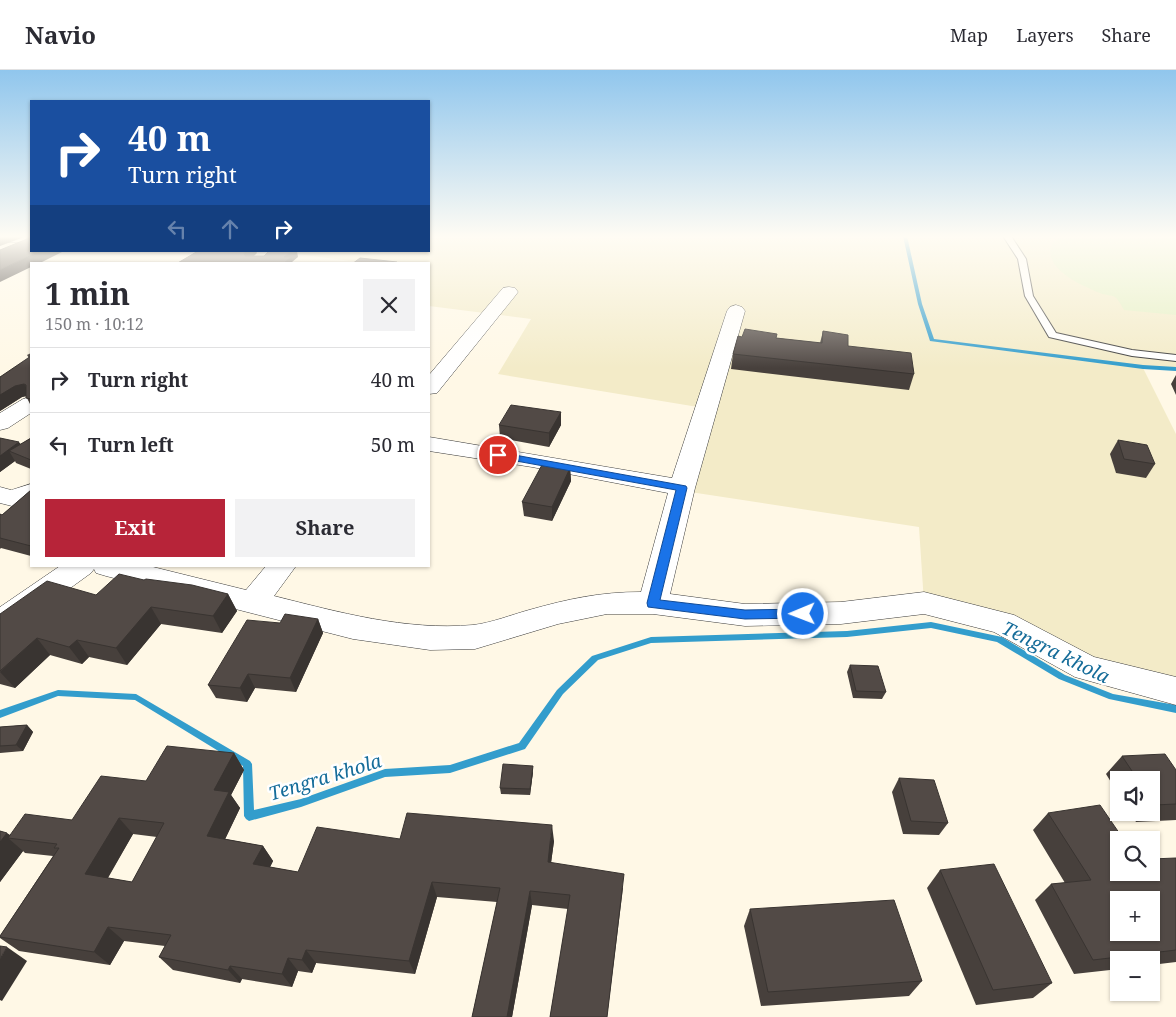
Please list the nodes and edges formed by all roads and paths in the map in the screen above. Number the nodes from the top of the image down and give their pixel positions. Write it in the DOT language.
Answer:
graph roads {
  1 [pos="1026,280"];
  2 [pos="509,292"];
  3 [pos="736,311"];
  4 [pos="1176,358"];
  5 [pos="430,387"];
  6 [pos="30,405"];
  7 [pos="0,423"];
  8 [pos="430,444"];
  9 [pos="682,488"];
  10 [pos="30,492"];
  11 [pos="0,495"];
  12 [pos="81,567"];
  13 [pos="110,567"];
  14 [pos="281,567"];
  15 [pos="252,603"];
  16 [pos="653,603"];
  17 [pos="0,623"];
  18 [pos="1176,691"];
  1 -- 4 [label="lane"];
  2 -- 5 [label="street"];
  3 -- 9 [label="street"];
  6 -- 7 [label="street"];
  8 -- 9 [label="street"];
  9 -- 16 [label="street"];
  10 -- 11 [label="street"];
  12 -- 17 [label="street"];
  13 -- 15 [label="street"];
  14 -- 15 [label="street"];
  15 -- 16 [label="street"];
  16 -- 18 [label="street"];
}
